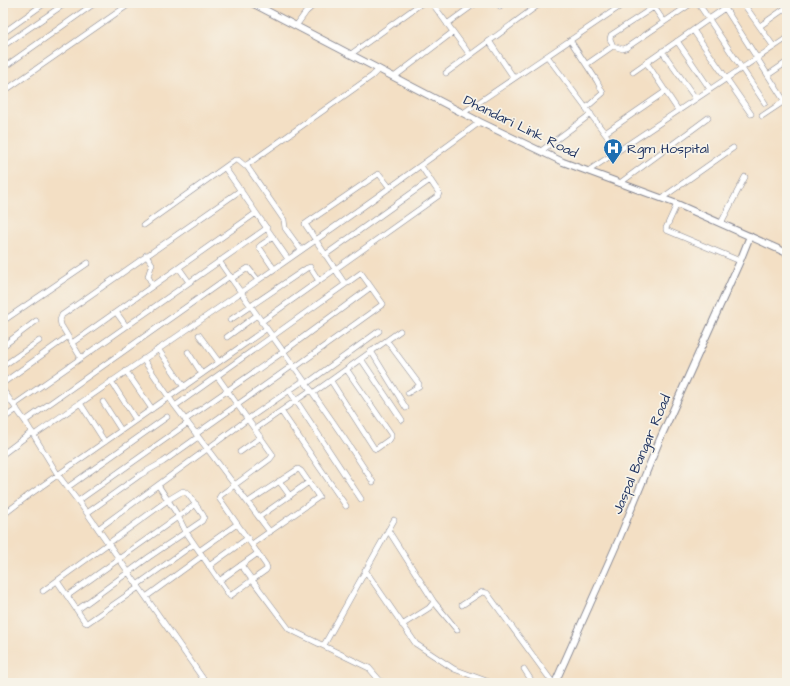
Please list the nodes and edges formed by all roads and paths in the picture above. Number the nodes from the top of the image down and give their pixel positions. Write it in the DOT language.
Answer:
graph roads {
  1 [pos="46,3"];
  2 [pos="66,3"];
  3 [pos="95,3"];
  4 [pos="131,3"];
  5 [pos="252,3"];
  6 [pos="298,3"];
  7 [pos="316,3"];
  8 [pos="422,3"];
  9 [pos="432,3"];
  10 [pos="476,3"];
  11 [pos="541,3"];
  12 [pos="625,3"];
  13 [pos="660,3"];
  14 [pos="692,3"];
  15 [pos="698,3"];
  16 [pos="732,3"];
  17 [pos="743,3"];
  18 [pos="654,7"];
  19 [pos="787,7"];
  20 [pos="725,8"];
  21 [pos="308,10"];
  22 [pos="709,19"];
  23 [pos="664,22"];
  24 [pos="447,24"];
  25 [pos="296,26"];
  26 [pos="760,26"];
  27 [pos="693,30"];
  28 [pos="453,32"];
  29 [pos="3,33"];
  30 [pos="787,38"];
  31 [pos="570,40"];
  32 [pos="490,41"];
  33 [pos="677,41"];
  34 [pos="3,46"];
  35 [pos="613,46"];
  36 [pos="774,47"];
  37 [pos="662,51"];
  38 [pos="351,54"];
  39 [pos="470,55"];
  40 [pos="547,56"];
  41 [pos="758,58"];
  42 [pos="646,62"];
  43 [pos="787,62"];
  44 [pos="587,64"];
  45 [pos="3,68"];
  46 [pos="742,68"];
  47 [pos="379,69"];
  48 [pos="633,72"];
  49 [pos="446,73"];
  50 [pos="768,75"];
  51 [pos="394,77"];
  52 [pos="514,78"];
  53 [pos="727,78"];
  54 [pos="710,89"];
  55 [pos="666,91"];
  56 [pos="3,92"];
  57 [pos="696,98"];
  58 [pos="786,102"];
  59 [pos="765,103"];
  60 [pos="586,108"];
  61 [pos="678,110"];
  62 [pos="463,113"];
  63 [pos="591,114"];
  64 [pos="752,114"];
  65 [pos="762,116"];
  66 [pos="708,118"];
  67 [pos="480,122"];
  68 [pos="605,133"];
  69 [pos="733,148"];
  70 [pos="541,151"];
  71 [pos="618,151"];
  72 [pos="246,165"];
  73 [pos="421,166"];
  74 [pos="225,168"];
  75 [pos="588,171"];
  76 [pos="745,177"];
  77 [pos="430,180"];
  78 [pos="620,183"];
  79 [pos="390,188"];
  80 [pos="241,190"];
  81 [pos="662,198"];
  82 [pos="677,204"];
  83 [pos="256,213"];
  84 [pos="721,223"];
  85 [pos="144,225"];
  86 [pos="267,228"];
  87 [pos="750,236"];
  88 [pos="273,237"];
  89 [pos="315,240"];
  90 [pos="301,250"];
  91 [pos="787,253"];
  92 [pos="325,255"];
  93 [pos="146,256"];
  94 [pos="288,259"];
  95 [pos="740,261"];
  96 [pos="219,262"];
  97 [pos="88,263"];
  98 [pos="179,268"];
  99 [pos="274,269"];
  100 [pos="335,270"];
  101 [pos="230,277"];
  102 [pos="258,280"];
  103 [pos="319,281"];
  104 [pos="189,282"];
  105 [pos="345,284"];
  106 [pos="153,286"];
  107 [pos="370,287"];
  108 [pos="241,292"];
  109 [pos="250,306"];
  110 [pos="116,312"];
  111 [pos="257,315"];
  112 [pos="230,320"];
  113 [pos="3,321"];
  114 [pos="36,321"];
  115 [pos="261,322"];
  116 [pos="126,326"];
  117 [pos="266,329"];
  118 [pos="379,331"];
  119 [pos="400,331"];
  120 [pos="199,335"];
  121 [pos="67,337"];
  122 [pos="227,337"];
  123 [pos="272,337"];
  124 [pos="39,341"];
  125 [pos="387,341"];
  126 [pos="72,343"];
  127 [pos="3,346"];
  128 [pos="158,348"];
  129 [pos="371,351"];
  130 [pos="188,352"];
  131 [pos="282,352"];
  132 [pos="81,358"];
  133 [pos="143,359"];
  134 [pos="361,359"];
  135 [pos="219,362"];
  136 [pos="3,366"];
  137 [pos="293,367"];
  138 [pos="347,370"];
  139 [pos="126,371"];
  140 [pos="202,374"];
  141 [pos="217,376"];
  142 [pos="111,381"];
  143 [pos="331,381"];
  144 [pos="305,382"];
  145 [pos="3,383"];
  146 [pos="184,387"];
  147 [pos="227,390"];
  148 [pos="289,390"];
  149 [pos="312,392"];
  150 [pos="4,393"];
  151 [pos="408,393"];
  152 [pos="169,397"];
  153 [pos="296,400"];
  154 [pos="103,402"];
  155 [pos="80,403"];
  156 [pos="237,404"];
  157 [pos="175,406"];
  158 [pos="15,407"];
  159 [pos="406,408"];
  160 [pos="152,409"];
  161 [pos="281,411"];
  162 [pos="167,417"];
  163 [pos="3,419"];
  164 [pos="248,419"];
  165 [pos="136,420"];
  166 [pos="402,420"];
  167 [pos="25,421"];
  168 [pos="186,421"];
  169 [pos="255,429"];
  170 [pos="121,430"];
  171 [pos="33,434"];
  172 [pos="197,435"];
  173 [pos="261,437"];
  174 [pos="105,442"];
  175 [pos="207,449"];
  176 [pos="240,452"];
  177 [pos="3,454"];
  178 [pos="58,475"];
  179 [pos="279,481"];
  180 [pos="309,482"];
  181 [pos="373,482"];
  182 [pos="158,485"];
  183 [pos="235,485"];
  184 [pos="68,487"];
  185 [pos="290,496"];
  186 [pos="361,498"];
  187 [pos="168,500"];
  188 [pos="78,501"];
  189 [pos="248,502"];
  190 [pos="196,504"];
  191 [pos="346,506"];
  192 [pos="87,513"];
  193 [pos="3,514"];
  194 [pos="178,517"];
  195 [pos="259,517"];
  196 [pos="394,520"];
  197 [pos="237,524"];
  198 [pos="98,529"];
  199 [pos="388,530"];
  200 [pos="186,532"];
  201 [pos="270,532"];
  202 [pos="248,538"];
  203 [pos="108,544"];
  204 [pos="194,544"];
  205 [pos="252,544"];
  206 [pos="198,551"];
  207 [pos="258,553"];
  208 [pos="202,556"];
  209 [pos="119,559"];
  210 [pos="241,565"];
  211 [pos="209,566"];
  212 [pos="365,570"];
  213 [pos="128,572"];
  214 [pos="57,580"];
  215 [pos="252,580"];
  216 [pos="219,581"];
  217 [pos="138,586"];
  218 [pos="43,591"];
  219 [pos="67,596"];
  220 [pos="146,598"];
  221 [pos="434,602"];
  222 [pos="462,605"];
  223 [pos="77,610"];
  224 [pos="402,625"];
  225 [pos="457,630"];
  226 [pos="324,645"];
  227 [pos="524,669"];
  228 [pos="206,683"];
  229 [pos="382,683"];
  230 [pos="492,683"];
  231 [pos="533,683"];
  232 [pos="554,683"];
  1 -- 29 [label="street"];
  2 -- 34 [label="street"];
  3 -- 45 [label="street"];
  4 -- 56 [label="street"];
  5 -- 25 [label="street, Dhandari Link Road"];
  6 -- 21 [label="street"];
  7 -- 21 [label="street"];
  8 -- 38 [label="street"];
  9 -- 24 [label="street"];
  10 -- 24 [label="street"];
  11 -- 32 [label="street"];
  12 -- 31 [label="street"];
  13 -- 18 [label="street"];
  14 -- 23 [label="street"];
  15 -- 22 [label="street"];
  16 -- 20 [label="street"];
  17 -- 26 [label="street"];
  18 -- 23 [label="street"];
  18 -- 35 [label="street"];
  19 -- 26 [label="street"];
  20 -- 22 [label="street"];
  20 -- 41 [label="street"];
  21 -- 25 [label="street"];
  22 -- 27 [label="street"];
  22 -- 46 [label="street"];
  23 -- 35 [label="street"];
  24 -- 28 [label="street"];
  25 -- 38 [label="street, Dhandari Link Road"];
  26 -- 36 [label="street"];
  27 -- 33 [label="street"];
  27 -- 53 [label="street"];
  28 -- 39 [label="street"];
  28 -- 51 [label="street"];
  30 -- 36 [label="street"];
  31 -- 40 [label="street"];
  31 -- 44 [label="street"];
  32 -- 39 [label="street"];
  32 -- 52 [label="street"];
  33 -- 37 [label="street"];
  33 -- 54 [label="street"];
  35 -- 44 [label="street"];
  36 -- 41 [label="street"];
  37 -- 42 [label="street"];
  37 -- 57 [label="street"];
  38 -- 47 [label="street, Dhandari Link Road"];
  39 -- 49 [label="street"];
  40 -- 52 [label="street"];
  40 -- 60 [label="street"];
  41 -- 46 [label="street"];
  41 -- 50 [label="street"];
  42 -- 48 [label="street"];
  42 -- 55 [label="street"];
  43 -- 50 [label="street"];
  44 -- 60 [label="street"];
  46 -- 53 [label="street"];
  46 -- 59 [label="street"];
  47 -- 51 [label="street, Dhandari Link Road"];
  47 -- 72 [label="street"];
  50 -- 58 [label="street"];
  51 -- 62 [label="street, Dhandari Link Road"];
  52 -- 62 [label="street"];
  53 -- 54 [label="street"];
  53 -- 64 [label="street"];
  54 -- 57 [label="street"];
  55 -- 61 [label="street"];
  55 -- 68 [label="street"];
  57 -- 61 [label="street"];
  58 -- 65 [label="street"];
  60 -- 63 [label="street"];
  61 -- 71 [label="street"];
  62 -- 67 [label="street, Dhandari Link Road"];
  63 -- 68 [label="street"];
  63 -- 70 [label="street"];
  66 -- 78 [label="street"];
  67 -- 70 [label="street, Dhandari Link Road"];
  67 -- 73 [label="street"];
  68 -- 71 [label="street"];
  69 -- 81 [label="street"];
  70 -- 75 [label="street, Dhandari Link Road"];
  71 -- 75 [label="street"];
  72 -- 74 [label="street"];
  72 -- 90 [label="street"];
  73 -- 77 [label="street"];
  73 -- 79 [label="street"];
  74 -- 80 [label="street"];
  74 -- 85 [label="street"];
  75 -- 78 [label="street, Dhandari Link Road"];
  76 -- 84 [label="street"];
  77 -- 92 [label="street"];
  77 -- 100 [label="street"];
  78 -- 81 [label="street, Dhandari Link Road"];
  79 -- 89 [label="street"];
  79 -- 89 [label="street"];
  80 -- 83 [label="street"];
  80 -- 93 [label="street"];
  81 -- 82 [label="street, Dhandari Link Road"];
  82 -- 84 [label="street, Dhandari Link Road"];
  82 -- 95 [label="street"];
  83 -- 86 [label="street"];
  83 -- 98 [label="street"];
  84 -- 87 [label="street, Dhandari Link Road"];
  86 -- 88 [label="street"];
  86 -- 96 [label="street"];
  87 -- 91 [label="street, Dhandari Link Road"];
  87 -- 95 [label="street, Jaspal Bangar Road"];
  88 -- 94 [label="street"];
  88 -- 99 [label="street"];
  89 -- 90 [label="street"];
  89 -- 92 [label="street"];
  90 -- 94 [label="street"];
  92 -- 100 [label="street"];
  93 -- 106 [label="street"];
  93 -- 121 [label="street"];
  94 -- 99 [label="street"];
  95 -- 232 [label="street, Jaspal Bangar Road"];
  96 -- 101 [label="street"];
  96 -- 104 [label="street"];
  97 -- 113 [label="street"];
  98 -- 104 [label="street"];
  98 -- 106 [label="street"];
  99 -- 102 [label="street"];
  100 -- 103 [label="street"];
  100 -- 105 [label="street"];
  101 -- 102 [label="street"];
  101 -- 108 [label="street"];
  101 -- 167 [label="street"];
  102 -- 108 [label="street"];
  103 -- 109 [label="street"];
  103 -- 115 [label="street"];
  104 -- 116 [label="street"];
  105 -- 107 [label="street"];
  105 -- 123 [label="street"];
  106 -- 110 [label="street"];
  107 -- 131 [label="street"];
  107 -- 137 [label="street"];
  108 -- 109 [label="street"];
  108 -- 128 [label="street"];
  109 -- 111 [label="street"];
  109 -- 112 [label="street"];
  110 -- 116 [label="street"];
  110 -- 126 [label="street"];
  111 -- 115 [label="street"];
  111 -- 122 [label="street"];
  114 -- 127 [label="street"];
  115 -- 117 [label="street"];
  116 -- 132 [label="street"];
  117 -- 123 [label="street"];
  117 -- 135 [label="street"];
  118 -- 144 [label="street"];
  119 -- 125 [label="street"];
  120 -- 135 [label="street"];
  121 -- 126 [label="street"];
  121 -- 145 [label="street"];
  123 -- 131 [label="street"];
  123 -- 141 [label="street"];
  124 -- 136 [label="street"];
  125 -- 129 [label="street"];
  125 -- 151 [label="street"];
  126 -- 132 [label="street"];
  128 -- 133 [label="street"];
  128 -- 146 [label="street"];
  129 -- 134 [label="street"];
  129 -- 159 [label="street"];
  130 -- 140 [label="street"];
  131 -- 137 [label="street"];
  131 -- 147 [label="street"];
  132 -- 158 [label="street"];
  133 -- 139 [label="street"];
  133 -- 152 [label="street"];
  134 -- 138 [label="street"];
  134 -- 166 [label="street"];
  135 -- 140 [label="street"];
  137 -- 144 [label="street"];
  137 -- 156 [label="street"];
  138 -- 143 [label="street"];
  138 -- 143 [label="street"];
  139 -- 142 [label="street"];
  139 -- 160 [label="street"];
  140 -- 146 [label="street"];
  141 -- 147 [label="street"];
  141 -- 157 [label="street"];
  142 -- 155 [label="street"];
  142 -- 165 [label="street"];
  143 -- 149 [label="street"];
  144 -- 148 [label="street"];
  144 -- 149 [label="street"];
  146 -- 152 [label="street"];
  147 -- 156 [label="street"];
  147 -- 168 [label="street"];
  148 -- 153 [label="street"];
  148 -- 164 [label="street"];
  149 -- 153 [label="street"];
  149 -- 181 [label="street"];
  150 -- 158 [label="street"];
  152 -- 157 [label="street"];
  152 -- 160 [label="street"];
  153 -- 161 [label="street"];
  153 -- 186 [label="street"];
  154 -- 170 [label="street"];
  155 -- 171 [label="street"];
  155 -- 174 [label="street"];
  156 -- 164 [label="street"];
  156 -- 172 [label="street"];
  157 -- 168 [label="street"];
  158 -- 163 [label="street"];
  158 -- 167 [label="street"];
  160 -- 165 [label="street"];
  161 -- 169 [label="street"];
  161 -- 191 [label="street"];
  162 -- 184 [label="street"];
  164 -- 169 [label="street"];
  164 -- 175 [label="street"];
  165 -- 170 [label="street"];
  167 -- 171 [label="street"];
  168 -- 172 [label="street"];
  168 -- 188 [label="street"];
  169 -- 173 [label="street"];
  170 -- 174 [label="street"];
  171 -- 177 [label="street"];
  171 -- 178 [label="street"];
  172 -- 175 [label="street"];
  172 -- 192 [label="street"];
  173 -- 176 [label="street"];
  173 -- 183 [label="street"];
  174 -- 178 [label="street"];
  175 -- 182 [label="street"];
  175 -- 183 [label="street"];
  178 -- 184 [label="street"];
  178 -- 193 [label="street"];
  179 -- 180 [label="street"];
  179 -- 185 [label="street"];
  179 -- 189 [label="street"];
  180 -- 185 [label="street"];
  180 -- 201 [label="street"];
  182 -- 187 [label="street"];
  182 -- 198 [label="street"];
  183 -- 189 [label="street"];
  183 -- 197 [label="street"];
  184 -- 188 [label="street"];
  185 -- 195 [label="street"];
  187 -- 190 [label="street"];
  187 -- 194 [label="street"];
  187 -- 203 [label="street"];
  188 -- 192 [label="street"];
  189 -- 195 [label="street"];
  190 -- 194 [label="street"];
  190 -- 200 [label="street"];
  192 -- 198 [label="street"];
  194 -- 200 [label="street"];
  194 -- 209 [label="street"];
  195 -- 201 [label="street"];
  196 -- 199 [label="street"];
  197 -- 202 [label="street"];
  197 -- 206 [label="street"];
  198 -- 203 [label="street"];
  199 -- 212 [label="street"];
  199 -- 221 [label="street"];
  200 -- 204 [label="street"];
  200 -- 213 [label="street"];
  201 -- 205 [label="street"];
  202 -- 205 [label="street"];
  202 -- 211 [label="street"];
  203 -- 209 [label="street"];
  203 -- 214 [label="street"];
  204 -- 206 [label="street"];
  204 -- 217 [label="street"];
  205 -- 207 [label="street"];
  206 -- 208 [label="street"];
  207 -- 210 [label="street"];
  207 -- 215 [label="street"];
  208 -- 211 [label="street"];
  208 -- 220 [label="street"];
  209 -- 213 [label="street"];
  209 -- 219 [label="street"];
  210 -- 215 [label="street"];
  210 -- 216 [label="street"];
  211 -- 216 [label="street"];
  212 -- 224 [label="street"];
  212 -- 226 [label="street"];
  213 -- 217 [label="street"];
  213 -- 223 [label="street"];
  214 -- 218 [label="street"];
  214 -- 219 [label="street"];
  215 -- 216 [label="street"];
  215 -- 226 [label="street"];
  217 -- 220 [label="street"];
  217 -- 223 [label="street"];
  219 -- 223 [label="street"];
  220 -- 228 [label="street"];
  221 -- 224 [label="street"];
  221 -- 225 [label="street"];
  222 -- 232 [label="street"];
  224 -- 230 [label="street"];
  226 -- 229 [label="street"];
  227 -- 231 [label="street"];
}
